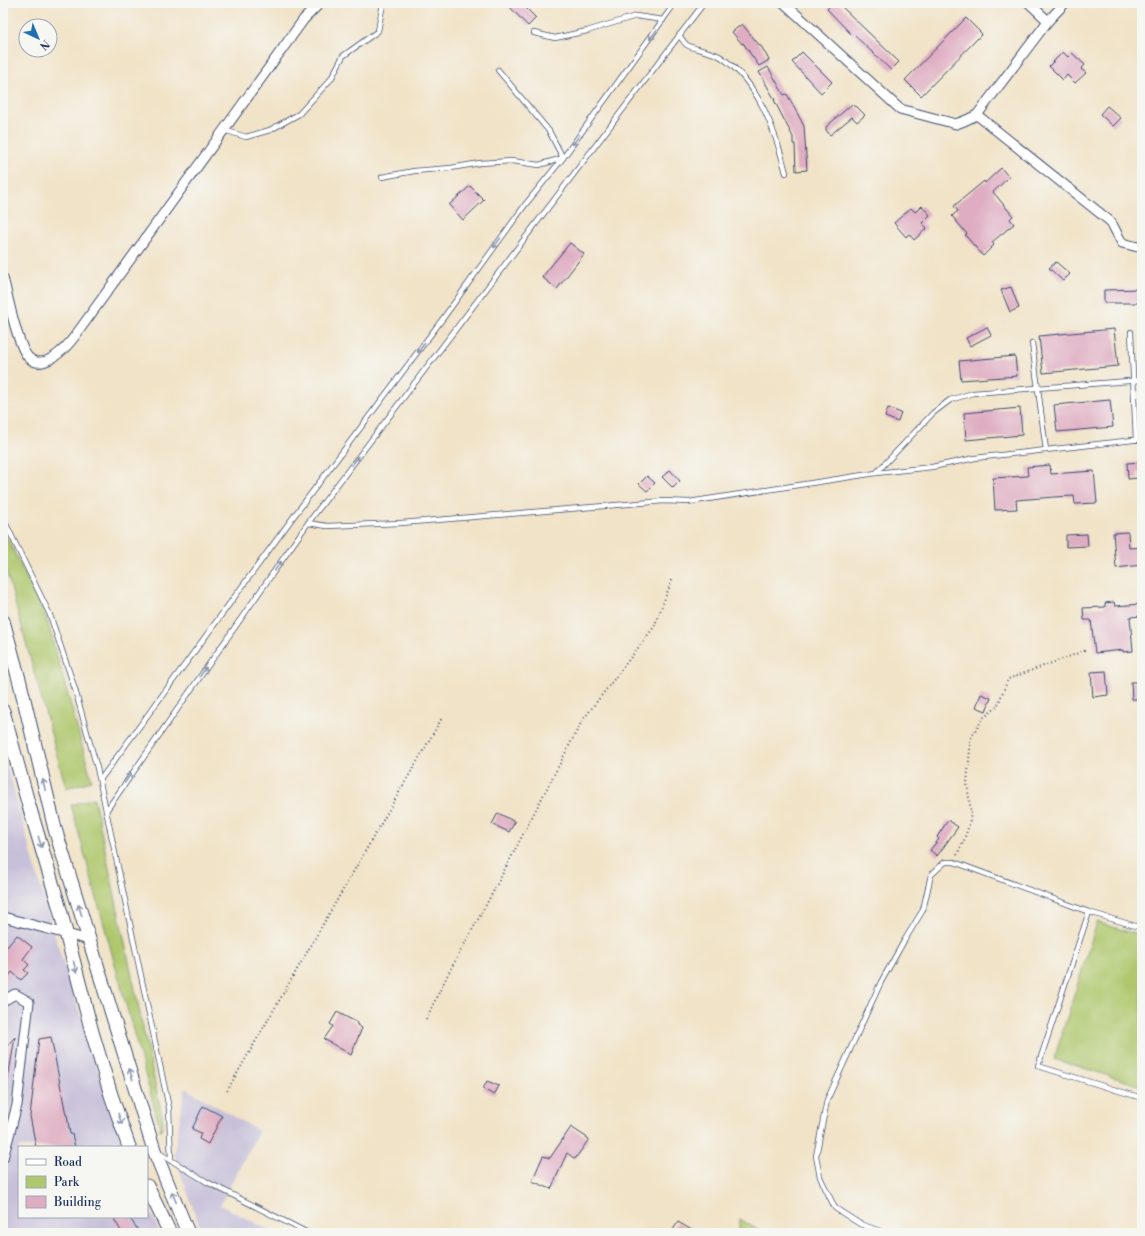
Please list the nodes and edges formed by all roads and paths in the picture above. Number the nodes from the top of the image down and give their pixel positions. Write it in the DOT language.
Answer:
graph roads {
  1 [pos="320,3"];
  2 [pos="383,3"];
  3 [pos="675,3"];
  4 [pos="704,3"];
  5 [pos="784,3"];
  6 [pos="1029,3"];
  7 [pos="1065,3"];
  8 [pos="664,20"];
  9 [pos="1048,21"];
  10 [pos="534,33"];
  11 [pos="679,35"];
  12 [pos="498,70"];
  13 [pos="977,116"];
  14 [pos="224,130"];
  15 [pos="563,158"];
  16 [pos="786,173"];
  17 [pos="382,177"];
  18 [pos="1142,248"];
  19 [pos="3,278"];
  20 [pos="1131,332"];
  21 [pos="1032,343"];
  22 [pos="1133,380"];
  23 [pos="1142,380"];
  24 [pos="1038,388"];
  25 [pos="1142,439"];
  26 [pos="1136,440"];
  27 [pos="1046,450"];
  28 [pos="876,473"];
  29 [pos="3,518"];
  30 [pos="308,523"];
  31 [pos="672,580"];
  32 [pos="3,621"];
  33 [pos="1087,650"];
  34 [pos="3,710"];
  35 [pos="442,718"];
  36 [pos="100,780"];
  37 [pos="106,811"];
  38 [pos="954,862"];
  39 [pos="1089,912"];
  40 [pos="3,917"];
  41 [pos="1142,928"];
  42 [pos="66,934"];
  43 [pos="89,940"];
  44 [pos="3,1001"];
  45 [pos="426,1019"];
  46 [pos="227,1091"];
  47 [pos="1142,1098"];
  48 [pos="129,1146"];
  49 [pos="154,1150"];
  50 [pos="3,1158"];
  51 [pos="171,1161"];
  52 [pos="148,1188"];
  53 [pos="170,1233"];
  54 [pos="188,1233"];
  55 [pos="308,1233"];
  56 [pos="886,1233"];
  1 -- 14 [label="street"];
  2 -- 14 [label="lane"];
  3 -- 8 [label="lane"];
  4 -- 11 [label="lane"];
  5 -- 13 [label="street"];
  6 -- 9 [label="street"];
  7 -- 9 [label="street"];
  8 -- 10 [label="lane"];
  8 -- 15 [label="lane, one-way"];
  9 -- 13 [label="street"];
  11 -- 16 [label="lane"];
  30 -- 11 [label="lane, one-way"];
  12 -- 15 [label="lane"];
  13 -- 18 [label="street"];
  14 -- 19 [label="street"];
  15 -- 17 [label="lane"];
  15 -- 36 [label="lane, one-way"];
  20 -- 22 [label="lane"];
  21 -- 24 [label="lane"];
  22 -- 23 [label="lane"];
  22 -- 24 [label="lane"];
  22 -- 26 [label="lane"];
  24 -- 27 [label="lane"];
  24 -- 28 [label="lane"];
  25 -- 26 [label="lane"];
  26 -- 27 [label="lane"];
  27 -- 28 [label="lane"];
  28 -- 30 [label="lane"];
  29 -- 36 [label="lane"];
  37 -- 30 [label="lane, one-way"];
  31 -- 45 [label="path"];
  43 -- 32 [label="main road, one-way"];
  33 -- 38 [label="path"];
  34 -- 42 [label="main road, one-way"];
  35 -- 46 [label="path"];
  36 -- 37 [label="lane"];
  37 -- 51 [label="lane"];
  38 -- 39 [label="lane"];
  38 -- 56 [label="lane"];
  39 -- 41 [label="lane"];
  39 -- 47 [label="lane"];
  40 -- 42 [label="street"];
  42 -- 43 [label="street"];
  42 -- 48 [label="main road, one-way"];
  49 -- 43 [label="main road, one-way"];
  44 -- 50 [label="street"];
  49 -- 51 [label="lane"];
  54 -- 49 [label="main road, one-way"];
  51 -- 55 [label="lane"];
  52 -- 53 [label="main road"];
}
